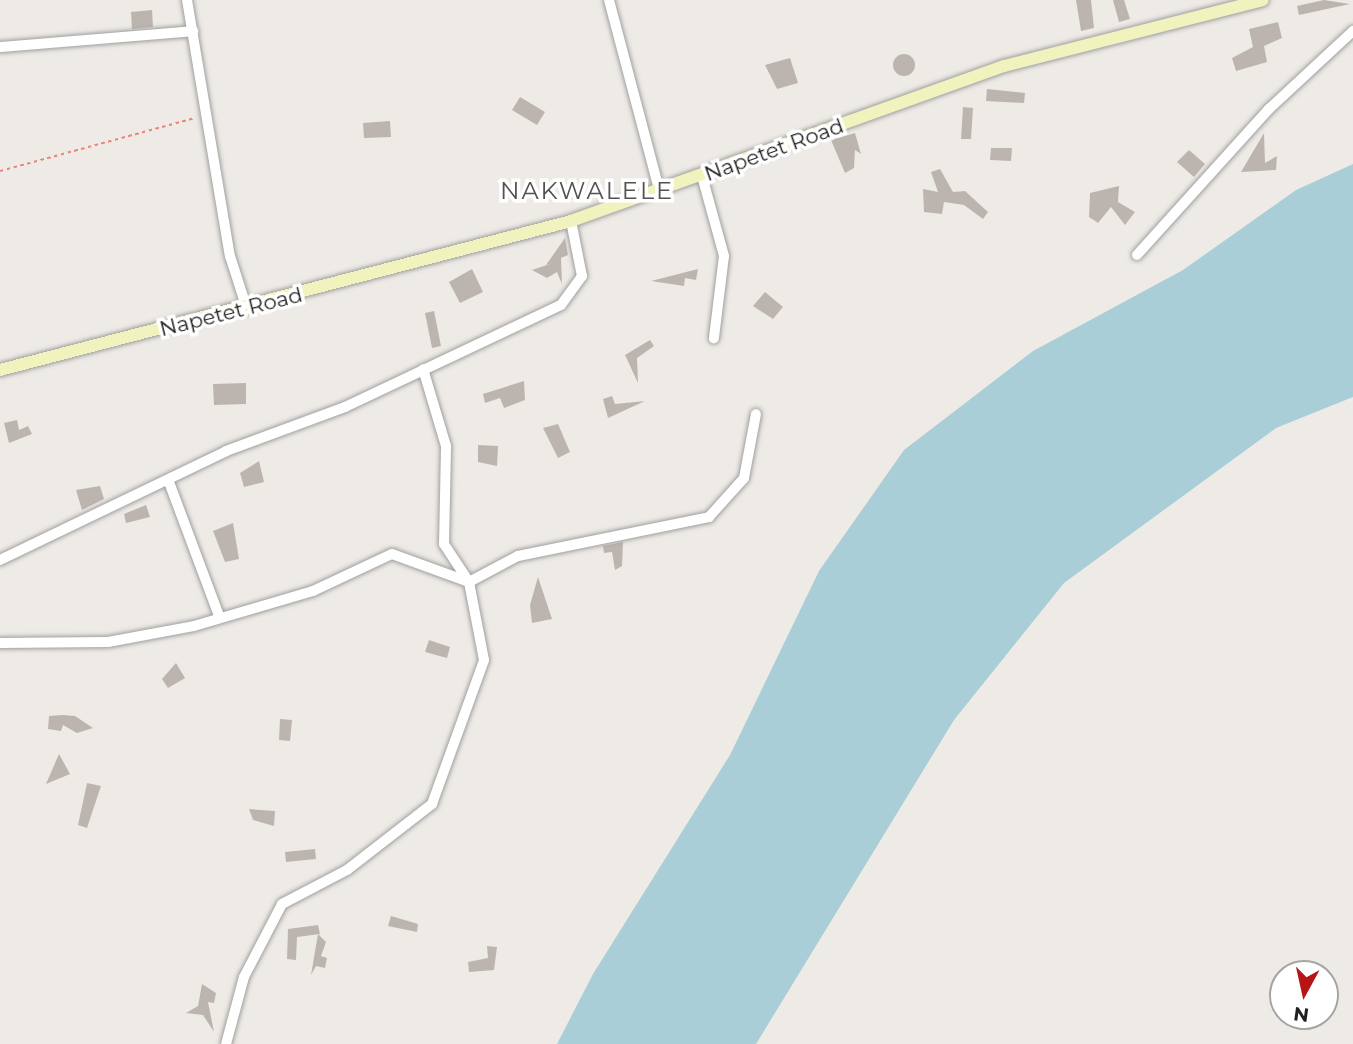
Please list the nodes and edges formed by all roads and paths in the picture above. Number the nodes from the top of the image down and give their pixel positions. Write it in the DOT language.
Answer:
graph roads {
  1 [pos="187,0"];
  2 [pos="609,0"];
  3 [pos="1263,0"];
  4 [pos="193,31"];
  5 [pos="1353,31"];
  6 [pos="0,47"];
  7 [pos="206,115"];
  8 [pos="0,171"];
  9 [pos="702,176"];
  10 [pos="659,189"];
  11 [pos="571,221"];
  12 [pos="1137,255"];
  13 [pos="247,309"];
  14 [pos="714,338"];
  15 [pos="423,369"];
  16 [pos="0,370"];
  17 [pos="756,414"];
  18 [pos="169,482"];
  19 [pos="0,560"];
  20 [pos="469,582"];
  21 [pos="219,616"];
  22 [pos="0,643"];
  23 [pos="226,1044"];
  1 -- 4 [label="street"];
  2 -- 10 [label="street"];
  3 -- 9 [label="main road, Napetet Road"];
  4 -- 6 [label="street"];
  4 -- 7 [label="street"];
  5 -- 12 [label="street"];
  7 -- 8 [label="path"];
  7 -- 13 [label="street"];
  9 -- 10 [label="main road, Napetet Road"];
  9 -- 14 [label="street"];
  10 -- 11 [label="main road, Napetet Road"];
  11 -- 13 [label="main road, Napetet Road"];
  11 -- 15 [label="street"];
  13 -- 16 [label="main road, Napetet Road"];
  15 -- 18 [label="street"];
  15 -- 20 [label="street"];
  17 -- 20 [label="street"];
  18 -- 19 [label="street"];
  18 -- 21 [label="street"];
  20 -- 21 [label="street"];
  20 -- 23 [label="street"];
  21 -- 22 [label="street"];
}
